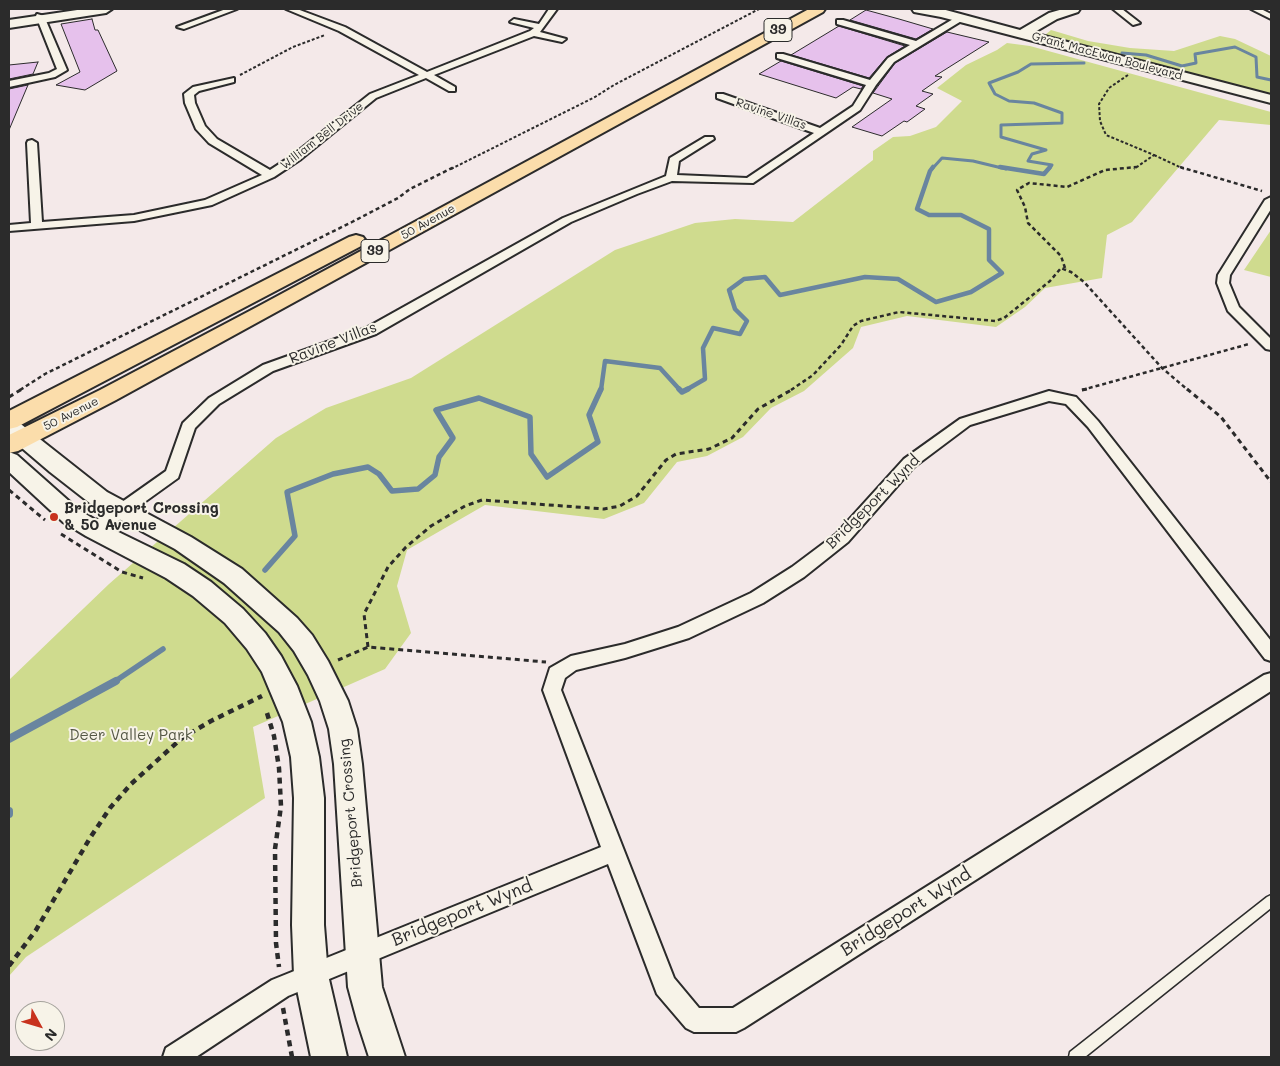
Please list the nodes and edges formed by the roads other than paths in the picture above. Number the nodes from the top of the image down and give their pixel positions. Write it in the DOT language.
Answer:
graph roads {
  1 [pos="83,9"];
  2 [pos="106,9"];
  3 [pos="233,9"];
  4 [pos="290,9"];
  5 [pos="553,9"];
  6 [pos="790,9"];
  7 [pos="818,9"];
  8 [pos="918,9"];
  9 [pos="1117,9"];
  10 [pos="1255,9"];
  11 [pos="1064,10"];
  12 [pos="938,11"];
  13 [pos="1271,17"];
  14 [pos="40,18"];
  15 [pos="960,18"];
  16 [pos="9,20"];
  17 [pos="514,22"];
  18 [pos="840,22"];
  19 [pos="1136,23"];
  20 [pos="9,24"];
  21 [pos="180,27"];
  22 [pos="541,27"];
  23 [pos="533,33"];
  24 [pos="1022,34"];
  25 [pos="562,39"];
  26 [pos="917,44"];
  27 [pos="780,56"];
  28 [pos="428,76"];
  29 [pos="231,80"];
  30 [pos="9,84"];
  31 [pos="872,84"];
  32 [pos="452,89"];
  33 [pos="720,96"];
  34 [pos="1271,99"];
  35 [pos="563,130"];
  36 [pos="821,132"];
  37 [pos="709,139"];
  38 [pos="32,143"];
  39 [pos="270,176"];
  40 [pos="671,178"];
  41 [pos="1267,195"];
  42 [pos="37,226"];
  43 [pos="9,228"];
  44 [pos="371,233"];
  45 [pos="1268,343"];
  46 [pos="12,438"];
  47 [pos="121,511"];
  48 [pos="94,530"];
  49 [pos="1271,654"];
  50 [pos="1271,681"];
  51 [pos="613,852"];
  52 [pos="1271,901"];
  53 [pos="364,952"];
  54 [pos="311,975"];
  55 [pos="175,1057"];
  56 [pos="329,1057"];
  57 [pos="386,1057"];
  58 [pos="1075,1057"];
  1 -- 14 [label="street"];
  2 -- 14 [label="street"];
  3 -- 21 [label="street"];
  4 -- 28 [label="street"];
  5 -- 22 [label="street, William Bell Drive"];
  6 -- 35 [label="main road, 39"];
  7 -- 46 [label="main road, 50 Avenue / 39"];
  8 -- 12 [label="street, Grant MacEwan Boulevard"];
  9 -- 19 [label="street"];
  10 -- 13 [label="street"];
  11 -- 24 [label="street"];
  12 -- 15 [label="street, Grant MacEwan Boulevard"];
  14 -- 16 [label="street"];
  14 -- 20 [label="street"];
  14 -- 30 [label="street"];
  15 -- 24 [label="street, Grant MacEwan Boulevard"];
  15 -- 26 [label="street, Ravine Villas"];
  17 -- 22 [label="street"];
  18 -- 26 [label="street"];
  22 -- 23 [label="street, William Bell Drive"];
  23 -- 25 [label="street"];
  23 -- 28 [label="street, William Bell Drive"];
  24 -- 34 [label="street, Grant MacEwan Boulevard"];
  26 -- 31 [label="street, Ravine Villas"];
  27 -- 31 [label="street"];
  28 -- 32 [label="street"];
  28 -- 39 [label="street, William Bell Drive"];
  29 -- 39 [label="street"];
  31 -- 36 [label="street, Ravine Villas"];
  33 -- 36 [label="street, Ravine Villas"];
  36 -- 40 [label="street, Ravine Villas"];
  37 -- 40 [label="street"];
  38 -- 42 [label="street"];
  39 -- 42 [label="street, William Bell Drive"];
  40 -- 47 [label="street, Ravine Villas"];
  41 -- 45 [label="street"];
  42 -- 43 [label="street, William Bell Drive"];
  44 -- 46 [label="main road, 50 Avenue / 39"];
  46 -- 47 [label="street, Bridgeport Crossing"];
  46 -- 48 [label="street"];
  47 -- 48 [label="street, Ravine Villas"];
  47 -- 53 [label="street, Bridgeport Crossing"];
  48 -- 54 [label="street"];
  49 -- 51 [label="street, Bridgeport Wynd"];
  50 -- 51 [label="street, Bridgeport Wynd"];
  51 -- 53 [label="street, Bridgeport Wynd"];
  52 -- 58 [label="lane"];
  53 -- 54 [label="street, Bridgeport Wynd"];
  53 -- 57 [label="street, Bridgeport Crossing"];
  54 -- 55 [label="street, Bridgeport Wynd"];
  54 -- 56 [label="street"];
}
